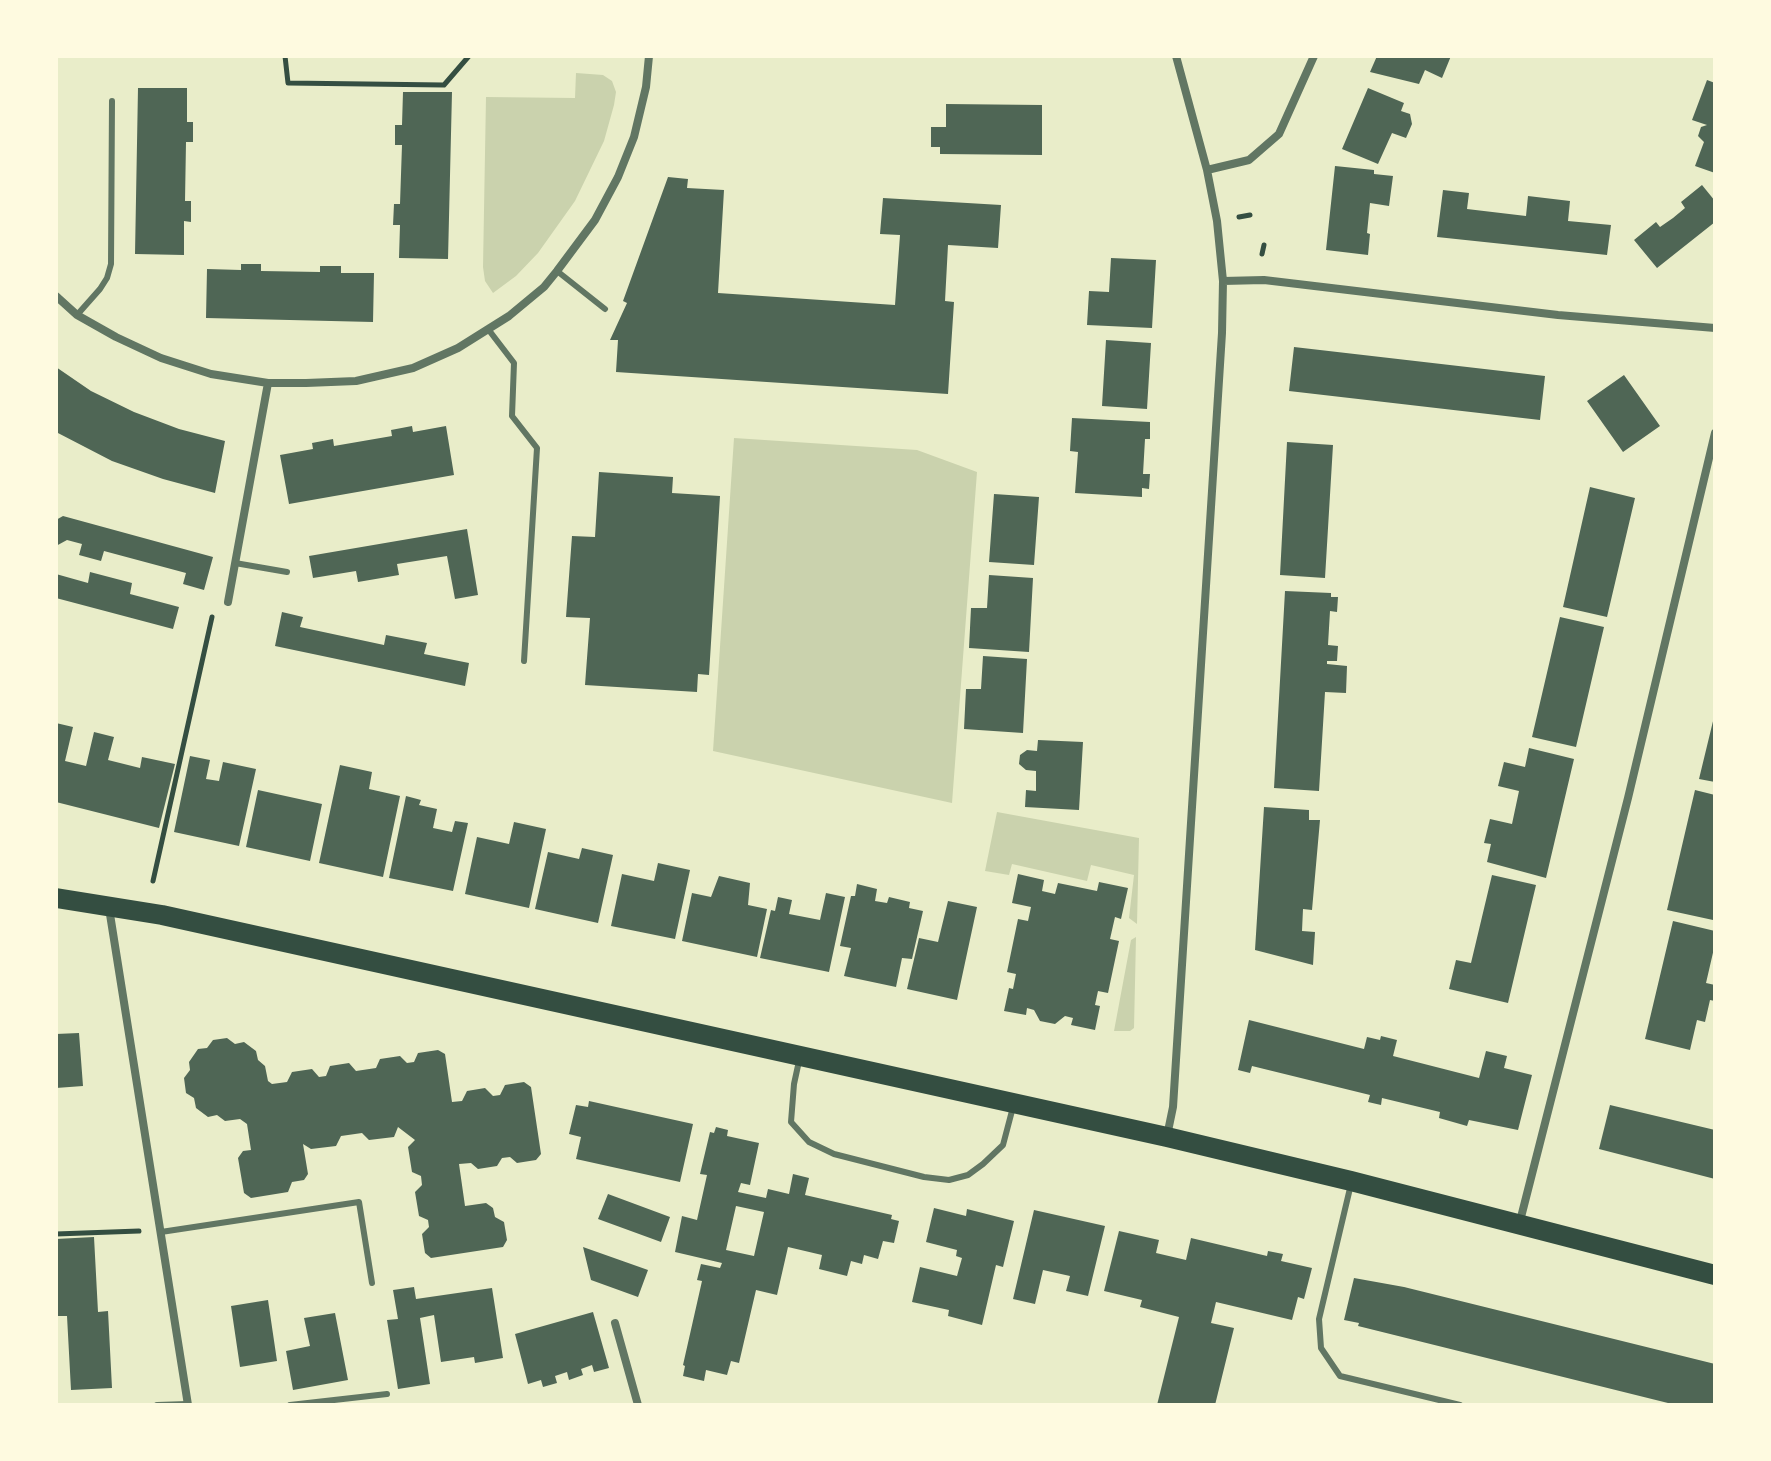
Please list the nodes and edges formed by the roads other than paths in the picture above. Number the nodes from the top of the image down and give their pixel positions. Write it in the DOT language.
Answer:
graph roads {
  1 [pos="649,56"];
  2 [pos="1176,56"];
  3 [pos="1314,56"];
  4 [pos="112,101"];
  5 [pos="1207,170"];
  6 [pos="557,271"];
  7 [pos="1223,281"];
  8 [pos="56,296"];
  9 [pos="605,309"];
  10 [pos="77,315"];
  11 [pos="1715,328"];
  12 [pos="488,329"];
  13 [pos="268,383"];
  14 [pos="1715,433"];
  15 [pos="235,563"];
  16 [pos="287,572"];
  17 [pos="228,602"];
  18 [pos="524,661"];
  19 [pos="56,898"];
  20 [pos="109,906"];
  21 [pos="800,1056"];
  22 [pos="1014,1103"];
  23 [pos="1167,1137"];
  24 [pos="1351,1181"];
  25 [pos="1519,1225"];
  26 [pos="161,1232"];
  27 [pos="1715,1275"];
  28 [pos="372,1283"];
  29 [pos="615,1323"];
  30 [pos="387,1394"];
  31 [pos="157,1405"];
  32 [pos="188,1405"];
  33 [pos="290,1405"];
  34 [pos="638,1405"];
  35 [pos="1460,1405"];
  1 -- 6 [label="street"];
  2 -- 5 [label="street"];
  3 -- 5 [label="street"];
  4 -- 10 [label="lane"];
  5 -- 7 [label="street"];
  6 -- 9 [label="lane"];
  6 -- 12 [label="street"];
  7 -- 11 [label="street"];
  7 -- 23 [label="street"];
  8 -- 10 [label="street"];
  10 -- 13 [label="street"];
  12 -- 13 [label="street"];
  12 -- 18 [label="lane"];
  13 -- 15 [label="street"];
  14 -- 25 [label="street"];
  15 -- 16 [label="lane"];
  15 -- 17 [label="street"];
  19 -- 20 [label="main road"];
  20 -- 21 [label="main road"];
  20 -- 26 [label="street"];
  21 -- 22 [label="main road"];
  21 -- 22 [label="lane"];
  22 -- 23 [label="main road"];
  23 -- 24 [label="main road"];
  24 -- 25 [label="main road"];
  24 -- 35 [label="lane"];
  25 -- 27 [label="main road"];
  26 -- 28 [label="lane"];
  26 -- 32 [label="street"];
  29 -- 34 [label="street"];
  30 -- 33 [label="lane"];
  31 -- 32 [label="lane"];
}
